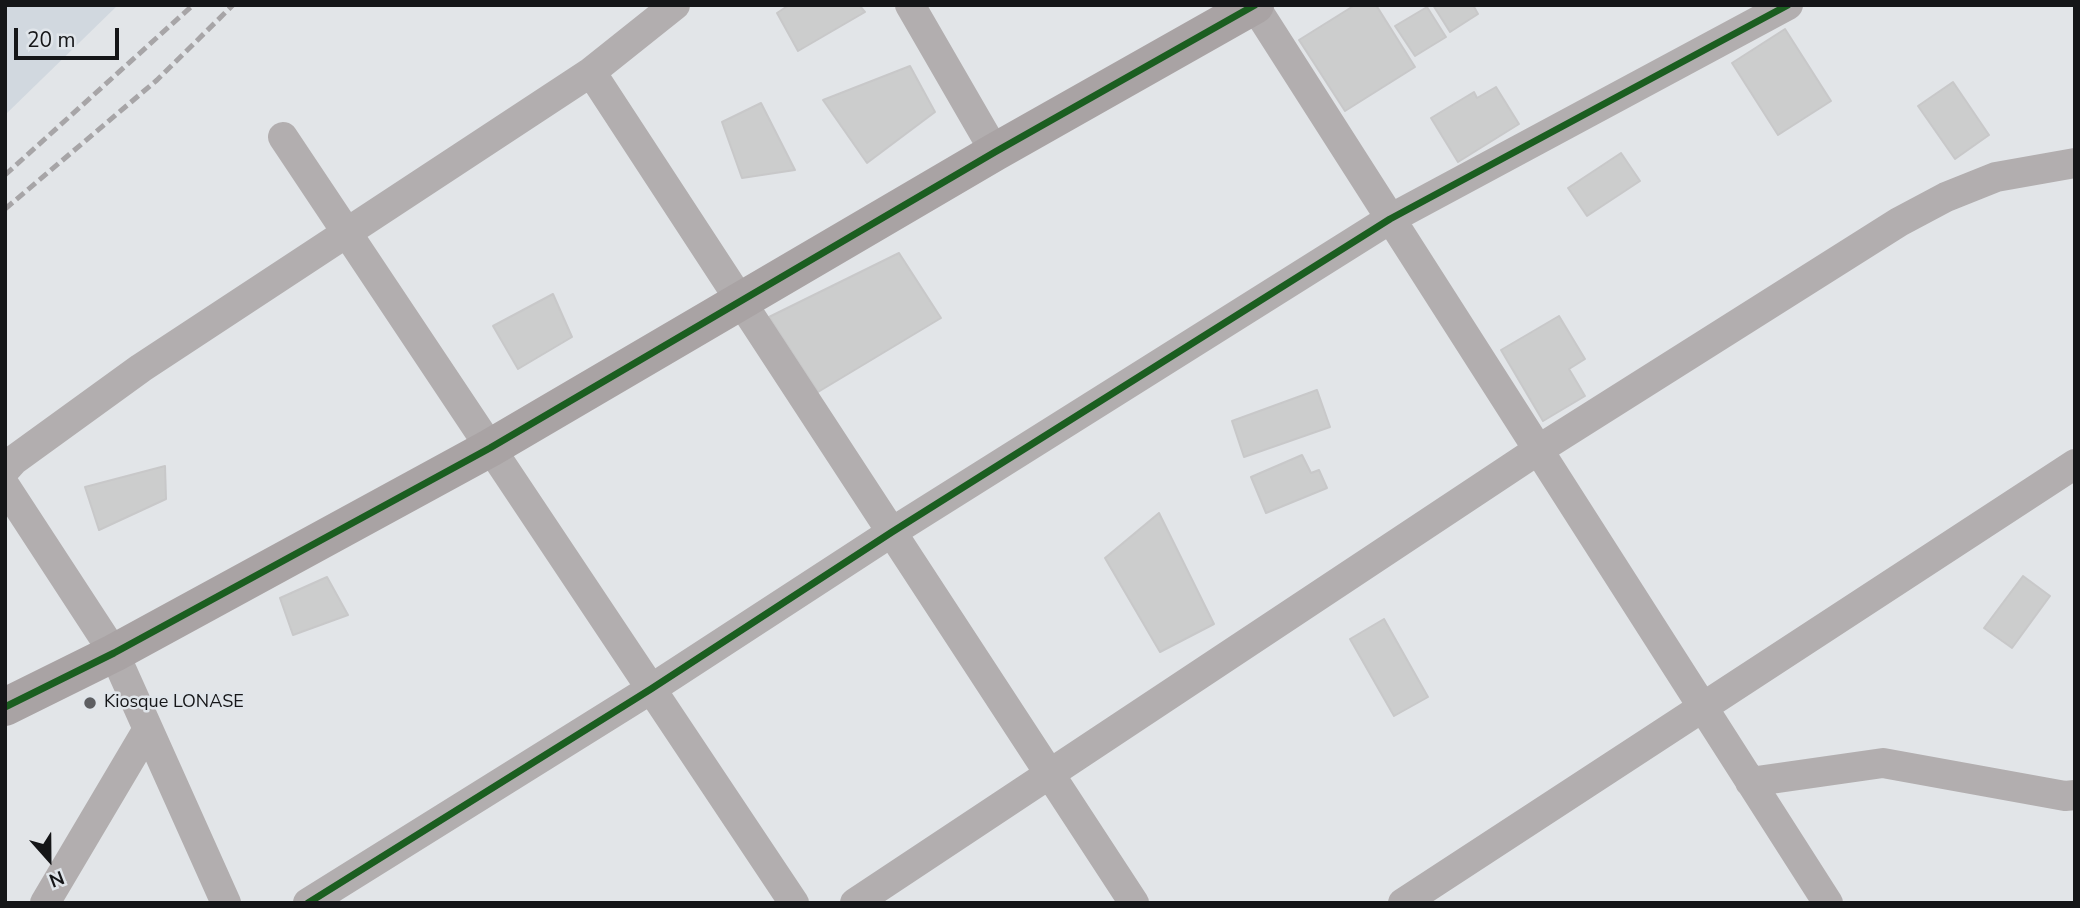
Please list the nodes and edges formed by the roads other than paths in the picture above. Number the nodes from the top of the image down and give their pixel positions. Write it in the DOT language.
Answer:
graph roads {
  1 [pos="675,5"];
  2 [pos="910,5"];
  3 [pos="1254,5"];
  4 [pos="1788,5"];
  5 [pos="591,72"];
  6 [pos="283,137"];
  7 [pos="995,152"];
  8 [pos="2075,163"];
  9 [pos="1390,219"];
  10 [pos="346,232"];
  11 [pos="741,301"];
  12 [pos="490,448"];
  13 [pos="1538,450"];
  14 [pos="2075,464"];
  15 [pos="5,470"];
  16 [pos="5,486"];
  17 [pos="892,532"];
  18 [pos="114,653"];
  19 [pos="651,689"];
  20 [pos="5,707"];
  21 [pos="1702,707"];
  22 [pos="148,729"];
  23 [pos="1050,774"];
  24 [pos="1750,782"];
  25 [pos="2075,795"];
  26 [pos="45,903"];
  27 [pos="226,903"];
  28 [pos="308,903"];
  29 [pos="794,903"];
  30 [pos="855,903"];
  31 [pos="1134,903"];
  32 [pos="1403,903"];
  33 [pos="1828,903"];
  1 -- 5 [label="street"];
  2 -- 7 [label="street"];
  3 -- 7 [label="street"];
  3 -- 9 [label="street"];
  4 -- 9 [label="street"];
  5 -- 10 [label="street"];
  5 -- 11 [label="street"];
  6 -- 10 [label="street"];
  7 -- 11 [label="street"];
  8 -- 13 [label="street"];
  9 -- 13 [label="street"];
  9 -- 17 [label="street"];
  10 -- 12 [label="street"];
  10 -- 15 [label="street"];
  11 -- 12 [label="street"];
  11 -- 17 [label="street"];
  12 -- 18 [label="street"];
  12 -- 19 [label="street"];
  13 -- 21 [label="street"];
  13 -- 23 [label="street"];
  14 -- 21 [label="street"];
  16 -- 18 [label="street"];
  17 -- 19 [label="street"];
  17 -- 23 [label="street"];
  18 -- 20 [label="street"];
  18 -- 22 [label="street"];
  19 -- 28 [label="street"];
  19 -- 29 [label="street"];
  21 -- 24 [label="street"];
  21 -- 32 [label="street"];
  22 -- 26 [label="street"];
  22 -- 27 [label="street"];
  23 -- 30 [label="street"];
  23 -- 31 [label="street"];
  24 -- 25 [label="street"];
  24 -- 33 [label="street"];
}
